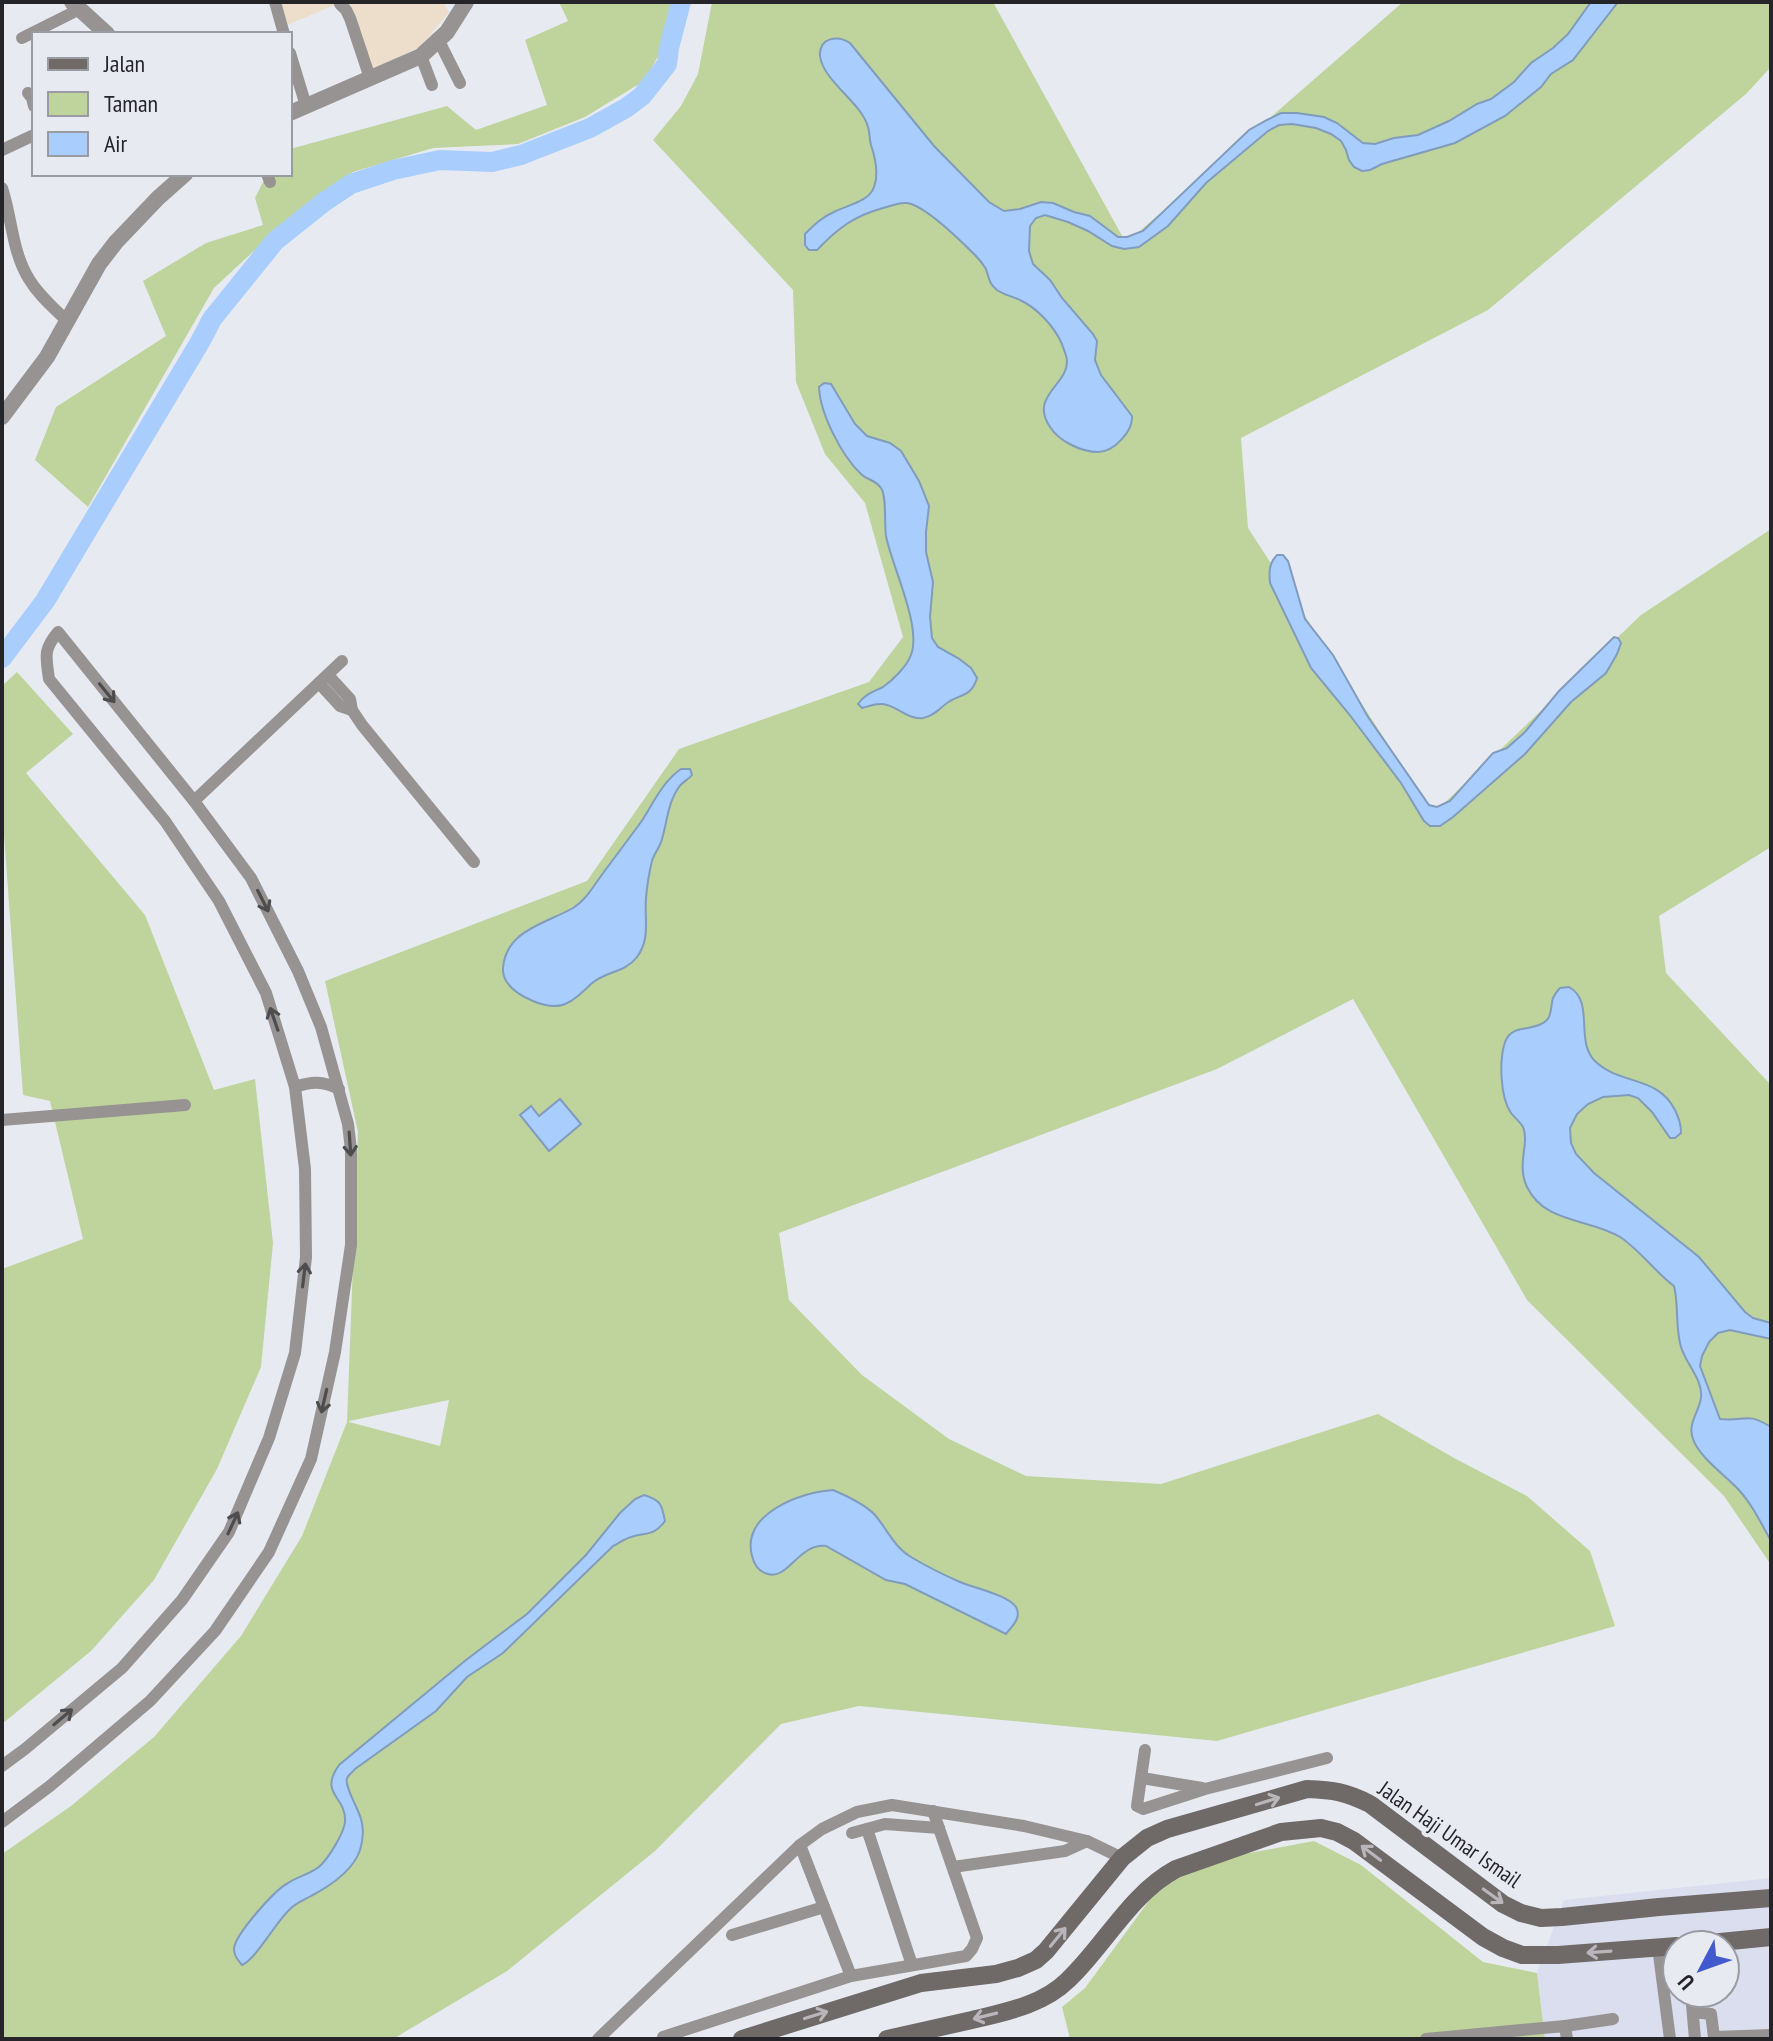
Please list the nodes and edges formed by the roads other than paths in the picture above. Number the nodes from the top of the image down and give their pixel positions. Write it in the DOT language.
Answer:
graph roads {
  1 [pos="275,2"];
  2 [pos="466,2"];
  3 [pos="340,4"];
  4 [pos="76,6"];
  5 [pos="32,32"];
  6 [pos="32,32"];
  7 [pos="105,32"];
  8 [pos="283,32"];
  9 [pos="22,38"];
  10 [pos="439,41"];
  11 [pos="421,56"];
  12 [pos="292,60"];
  13 [pos="370,78"];
  14 [pos="460,83"];
  15 [pos="432,85"];
  16 [pos="28,93"];
  17 [pos="32,98"];
  18 [pos="306,106"];
  19 [pos="292,112"];
  20 [pos="32,136"];
  21 [pos="2,150"];
  22 [pos="183,176"];
  23 [pos="2,188"];
  24 [pos="16,246"];
  25 [pos="2,252"];
  26 [pos="68,322"];
  27 [pos="2,417"];
  28 [pos="342,661"];
  29 [pos="324,679"];
  30 [pos="194,801"];
  31 [pos="474,862"];
  32 [pos="295,1087"];
  33 [pos="339,1089"];
  34 [pos="185,1105"];
  35 [pos="2,1120"];
  36 [pos="1145,1750"];
  37 [pos="1327,1758"];
  38 [pos="2,1766"];
  39 [pos="1142,1778"];
  40 [pos="1205,1789"];
  41 [pos="1159,1805"];
  42 [pos="933,1811"];
  43 [pos="2,1822"];
  44 [pos="939,1828"];
  45 [pos="867,1829"];
  46 [pos="1167,1829"];
  47 [pos="852,1833"];
  48 [pos="1087,1841"];
  49 [pos="800,1845"];
  50 [pos="1122,1858"];
  51 [pos="953,1867"];
  52 [pos="1771,1898"];
  53 [pos="824,1907"];
  54 [pos="732,1935"];
  55 [pos="1771,1937"];
  56 [pos="1741,1940"];
  57 [pos="1661,1948"];
  58 [pos="912,1965"];
  59 [pos="851,1976"];
  60 [pos="1669,2009"];
  61 [pos="1693,2009"];
  62 [pos="1693,2012"];
  63 [pos="1613,2019"];
  64 [pos="1566,2032"];
  65 [pos="932,2034"];
  66 [pos="1771,2035"];
  67 [pos="663,2037"];
  68 [pos="908,2037"];
  69 [pos="598,2039"];
  70 [pos="742,2039"];
  71 [pos="887,2039"];
  72 [pos="1426,2039"];
  73 [pos="1670,2039"];
  74 [pos="1695,2039"];
  1 -- 8 [label="street"];
  2 -- 10 [label="street"];
  3 -- 13 [label="street"];
  4 -- 5 [label="street"];
  4 -- 7 [label="street"];
  6 -- 9 [label="street"];
  10 -- 11 [label="street"];
  10 -- 14 [label="street"];
  11 -- 13 [label="street"];
  11 -- 15 [label="street"];
  12 -- 18 [label="street"];
  13 -- 18 [label="street"];
  16 -- 17 [label="street"];
  18 -- 19 [label="street"];
  20 -- 21 [label="street"];
  22 -- 26 [label="street"];
  23 -- 24 [label="street"];
  24 -- 25 [label="street"];
  24 -- 26 [label="street"];
  26 -- 27 [label="street"];
  28 -- 29 [label="street"];
  29 -- 30 [label="street"];
  29 -- 31 [label="street"];
  32 -- 30 [label="street, one-way"];
  30 -- 33 [label="street, one-way"];
  32 -- 33 [label="street"];
  38 -- 32 [label="street, one-way"];
  33 -- 43 [label="street, one-way"];
  34 -- 35 [label="street"];
  36 -- 39 [label="street"];
  37 -- 40 [label="street"];
  39 -- 40 [label="street"];
  39 -- 41 [label="street"];
  40 -- 41 [label="street"];
  41 -- 46 [label="street"];
  42 -- 44 [label="street"];
  42 -- 48 [label="street"];
  42 -- 49 [label="street"];
  44 -- 45 [label="street"];
  44 -- 51 [label="street"];
  45 -- 47 [label="street"];
  45 -- 58 [label="street"];
  46 -- 50 [label="main road, Jalan Haji Umar Ismail"];
  46 -- 52 [label="main road, Jalan Haji Umar Ismail, one-way"];
  48 -- 50 [label="street"];
  48 -- 51 [label="street"];
  49 -- 53 [label="street"];
  49 -- 69 [label="street"];
  70 -- 50 [label="main road, Jalan Haji Umar Ismail, one-way"];
  51 -- 58 [label="street"];
  53 -- 54 [label="street"];
  53 -- 59 [label="street"];
  55 -- 56 [label="main road"];
  57 -- 65 [label="main road, one-way"];
  58 -- 59 [label="street"];
  59 -- 67 [label="street"];
  60 -- 73 [label="street"];
  61 -- 62 [label="street"];
  62 -- 66 [label="street"];
  62 -- 74 [label="street"];
  63 -- 64 [label="street"];
  64 -- 72 [label="street"];
  65 -- 68 [label="main road"];
  68 -- 71 [label="main road"];
}
